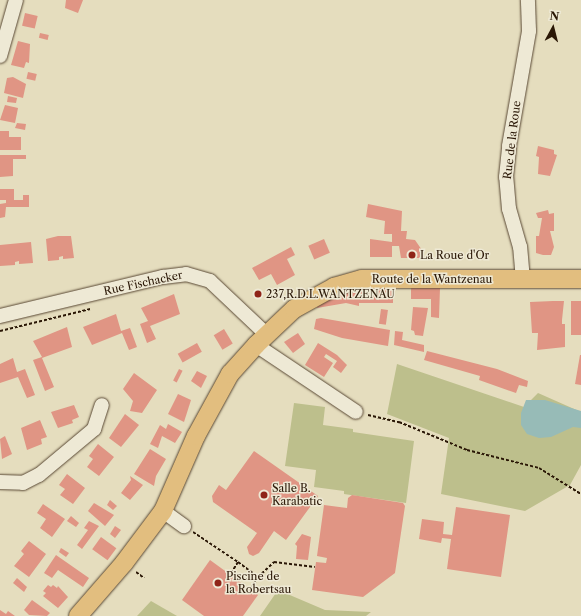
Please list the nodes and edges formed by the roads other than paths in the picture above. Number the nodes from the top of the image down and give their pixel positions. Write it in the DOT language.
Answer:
graph roads {
  1 [pos="16,0"];
  2 [pos="528,0"];
  3 [pos="0,56"];
  4 [pos="581,279"];
  5 [pos="523,280"];
  6 [pos="0,316"];
  7 [pos="261,339"];
  8 [pos="102,405"];
  9 [pos="356,412"];
  10 [pos="0,482"];
  11 [pos="163,511"];
  12 [pos="184,526"];
  13 [pos="78,616"];
  1 -- 3 [label="street"];
  2 -- 5 [label="street, Rue de la Roue"];
  4 -- 5 [label="main road, Route de la Wantzenau"];
  5 -- 7 [label="main road, Route de la Wantzenau"];
  6 -- 7 [label="street, Rue Fischacker"];
  7 -- 9 [label="street"];
  7 -- 11 [label="main road, Route de la Wantzenau"];
  8 -- 10 [label="street"];
  11 -- 12 [label="street"];
  11 -- 13 [label="main road, Route de la Wantzenau"];
}
